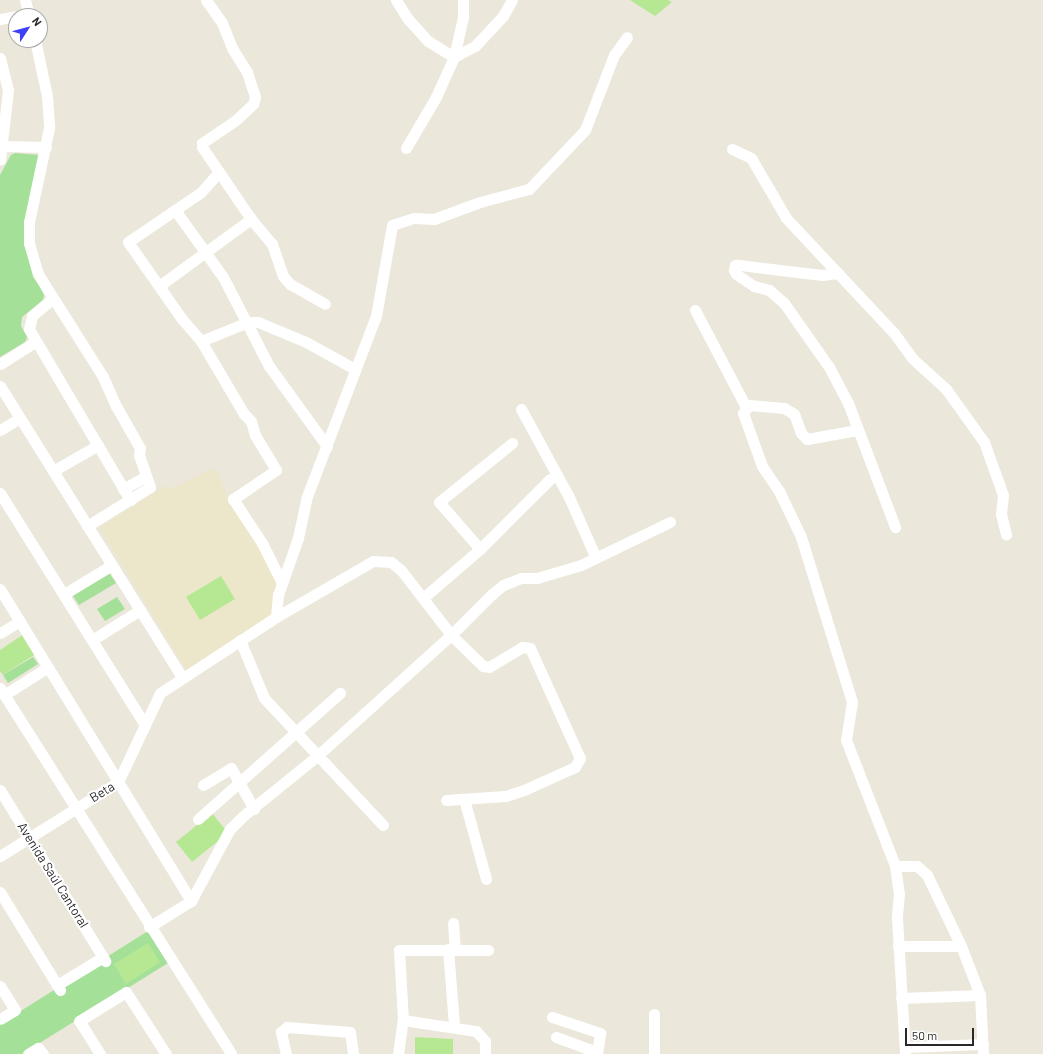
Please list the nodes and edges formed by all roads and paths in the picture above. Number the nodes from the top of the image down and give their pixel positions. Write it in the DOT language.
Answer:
graph roads {
  1 [pos="206,0"];
  2 [pos="396,0"];
  3 [pos="462,0"];
  4 [pos="512,0"];
  5 [pos="627,37"];
  6 [pos="37,48"];
  7 [pos="454,57"];
  8 [pos="0,58"];
  9 [pos="2,146"];
  10 [pos="46,146"];
  11 [pos="406,148"];
  12 [pos="732,149"];
  13 [pos="0,160"];
  14 [pos="219,172"];
  15 [pos="175,210"];
  16 [pos="251,219"];
  17 [pos="205,251"];
  18 [pos="838,273"];
  19 [pos="159,286"];
  20 [pos="52,299"];
  21 [pos="325,304"];
  22 [pos="695,310"];
  23 [pos="248,322"];
  24 [pos="202,341"];
  25 [pos="35,342"];
  26 [pos="0,364"];
  27 [pos="355,369"];
  28 [pos="0,386"];
  29 [pos="746,407"];
  30 [pos="521,409"];
  31 [pos="20,418"];
  32 [pos="0,430"];
  33 [pos="857,430"];
  34 [pos="512,443"];
  35 [pos="98,445"];
  36 [pos="327,446"];
  37 [pos="53,471"];
  38 [pos="146,476"];
  39 [pos="550,479"];
  40 [pos="123,489"];
  41 [pos="0,493"];
  42 [pos="130,500"];
  43 [pos="670,522"];
  44 [pos="87,526"];
  45 [pos="895,527"];
  46 [pos="1006,534"];
  47 [pos="480,549"];
  48 [pos="595,556"];
  49 [pos="112,565"];
  50 [pos="282,583"];
  51 [pos="0,589"];
  52 [pos="64,594"];
  53 [pos="423,598"];
  54 [pos="140,610"];
  55 [pos="276,617"];
  56 [pos="20,621"];
  57 [pos="0,633"];
  58 [pos="451,635"];
  59 [pos="92,640"];
  60 [pos="240,640"];
  61 [pos="48,667"];
  62 [pos="182,677"];
  63 [pos="2,691"];
  64 [pos="340,693"];
  65 [pos="145,725"];
  66 [pos="296,733"];
  67 [pos="317,756"];
  68 [pos="118,782"];
  69 [pos="241,784"];
  70 [pos="203,785"];
  71 [pos="0,790"];
  72 [pos="464,799"];
  73 [pos="446,800"];
  74 [pos="75,809"];
  75 [pos="254,809"];
  76 [pos="198,820"];
  77 [pos="383,824"];
  78 [pos="30,838"];
  79 [pos="0,856"];
  80 [pos="895,866"];
  81 [pos="486,879"];
  82 [pos="0,892"];
  83 [pos="191,901"];
  84 [pos="453,923"];
  85 [pos="149,927"];
  86 [pos="898,946"];
  87 [pos="962,946"];
  88 [pos="452,949"];
  89 [pos="488,950"];
  90 [pos="0,986"];
  91 [pos="980,995"];
  92 [pos="902,998"];
  93 [pos="654,1014"];
  94 [pos="552,1017"];
  95 [pos="0,1019"];
  96 [pos="403,1020"];
  97 [pos="454,1025"];
  98 [pos="556,1037"];
  99 [pos="983,1049"];
  100 [pos="905,1050"];
  101 [pos="40,1051"];
  102 [pos="597,1053"];
  103 [pos="28,1054"];
  104 [pos="100,1054"];
  105 [pos="166,1054"];
  106 [pos="231,1054"];
  107 [pos="286,1054"];
  108 [pos="353,1054"];
  109 [pos="398,1054"];
  110 [pos="485,1054"];
  111 [pos="654,1054"];
  1 -- 14 [label="street"];
  2 -- 7 [label="street"];
  3 -- 7 [label="street"];
  4 -- 7 [label="street"];
  5 -- 27 [label="street"];
  6 -- 10 [label="street"];
  7 -- 11 [label="street"];
  8 -- 9 [label="street"];
  9 -- 10 [label="street"];
  9 -- 13 [label="street"];
  10 -- 20 [label="street"];
  12 -- 18 [label="street"];
  14 -- 15 [label="street"];
  14 -- 16 [label="street"];
  15 -- 17 [label="street"];
  15 -- 19 [label="street"];
  16 -- 17 [label="street"];
  16 -- 21 [label="street"];
  17 -- 19 [label="street"];
  17 -- 23 [label="street"];
  18 -- 33 [label="street"];
  18 -- 46 [label="street"];
  19 -- 24 [label="street"];
  20 -- 25 [label="street"];
  20 -- 38 [label="street"];
  22 -- 29 [label="street"];
  23 -- 24 [label="street"];
  23 -- 27 [label="street"];
  23 -- 36 [label="street"];
  24 -- 50 [label="street"];
  25 -- 26 [label="street"];
  25 -- 35 [label="street"];
  27 -- 36 [label="street"];
  28 -- 31 [label="street"];
  29 -- 33 [label="street"];
  29 -- 80 [label="street"];
  30 -- 48 [label="street"];
  31 -- 32 [label="street"];
  31 -- 37 [label="street"];
  33 -- 45 [label="street"];
  34 -- 47 [label="street"];
  35 -- 37 [label="street"];
  35 -- 40 [label="street"];
  36 -- 50 [label="street"];
  37 -- 44 [label="street"];
  38 -- 40 [label="street"];
  38 -- 42 [label="street"];
  39 -- 47 [label="street"];
  40 -- 42 [label="street"];
  41 -- 52 [label="street"];
  42 -- 44 [label="street"];
  43 -- 48 [label="street"];
  44 -- 49 [label="street"];
  47 -- 53 [label="street"];
  48 -- 58 [label="street"];
  49 -- 52 [label="street"];
  49 -- 54 [label="street"];
  50 -- 55 [label="street"];
  51 -- 56 [label="street"];
  52 -- 59 [label="street"];
  53 -- 55 [label="street, Beta"];
  53 -- 58 [label="street, Beta"];
  54 -- 59 [label="street"];
  54 -- 62 [label="street"];
  55 -- 60 [label="street, Beta"];
  56 -- 57 [label="street"];
  56 -- 61 [label="street"];
  58 -- 67 [label="street"];
  58 -- 72 [label="street, Beta"];
  59 -- 65 [label="street"];
  60 -- 62 [label="street, Beta"];
  60 -- 66 [label="street"];
  61 -- 63 [label="street"];
  61 -- 68 [label="street"];
  62 -- 65 [label="street, Beta"];
  63 -- 74 [label="street"];
  64 -- 66 [label="street"];
  65 -- 68 [label="street, Beta"];
  66 -- 67 [label="street"];
  66 -- 69 [label="street"];
  67 -- 75 [label="street"];
  67 -- 77 [label="street"];
  68 -- 74 [label="street, Beta"];
  68 -- 83 [label="street"];
  69 -- 70 [label="street"];
  69 -- 75 [label="street"];
  69 -- 76 [label="street"];
  71 -- 78 [label="street, Avenida Saúl Cantoral"];
  72 -- 73 [label="street"];
  72 -- 81 [label="street"];
  74 -- 78 [label="street, Beta"];
  74 -- 85 [label="street"];
  75 -- 83 [label="street"];
  78 -- 79 [label="street, Beta"];
  78 -- 82 [label="street, Avenida Saúl Cantoral"];
  80 -- 86 [label="street"];
  80 -- 87 [label="street"];
  83 -- 85 [label="street"];
  84 -- 88 [label="street"];
  85 -- 106 [label="street"];
  86 -- 87 [label="street"];
  86 -- 92 [label="street"];
  87 -- 91 [label="street"];
  88 -- 89 [label="street"];
  88 -- 96 [label="street"];
  88 -- 97 [label="street"];
  90 -- 95 [label="street"];
  91 -- 92 [label="street"];
  91 -- 99 [label="street"];
  92 -- 100 [label="street"];
  93 -- 111 [label="street"];
  94 -- 102 [label="street"];
  96 -- 97 [label="street"];
  96 -- 109 [label="street"];
  97 -- 110 [label="street"];
  98 -- 102 [label="street"];
  99 -- 100 [label="street"];
  101 -- 103 [label="street"];
  104 -- 105 [label="street"];
  107 -- 108 [label="street"];
}
